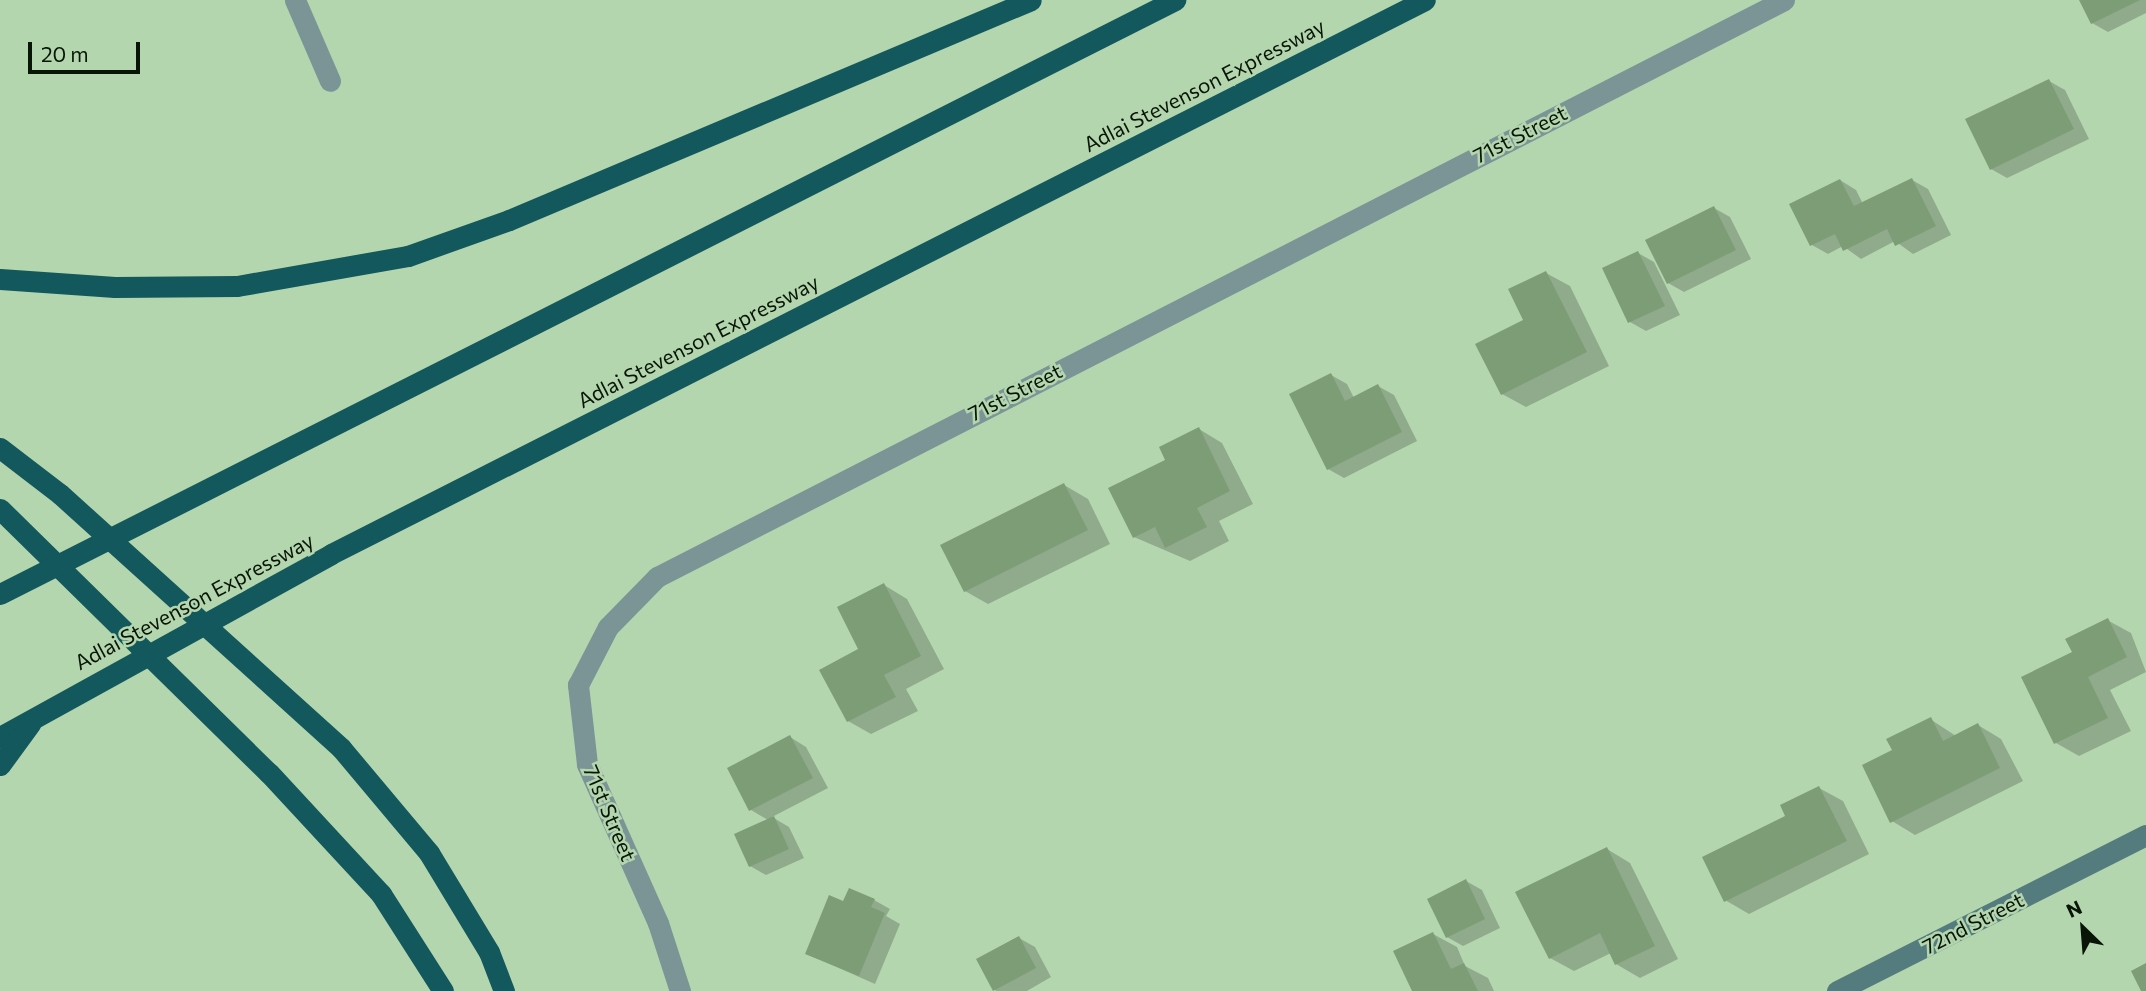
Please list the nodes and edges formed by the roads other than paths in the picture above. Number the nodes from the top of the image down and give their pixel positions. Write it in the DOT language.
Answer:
graph roads {
  1 [pos="295,0"];
  2 [pos="1031,0"];
  3 [pos="1175,0"];
  4 [pos="1425,0"];
  5 [pos="1784,0"];
  6 [pos="330,81"];
  7 [pos="0,279"];
  8 [pos="0,448"];
  9 [pos="3,510"];
  10 [pos="0,594"];
  11 [pos="40,712"];
  12 [pos="0,737"];
  13 [pos="0,765"];
  14 [pos="2146,835"];
  15 [pos="443,991"];
  16 [pos="504,991"];
  17 [pos="680,991"];
  18 [pos="1837,991"];
  1 -- 6 [label="street"];
  2 -- 7 [label="highway"];
  3 -- 10 [label="highway"];
  4 -- 11 [label="highway, Adlai Stevenson Expressway"];
  5 -- 17 [label="street, 71st Street"];
  8 -- 16 [label="highway"];
  9 -- 15 [label="highway"];
  11 -- 12 [label="highway, Adlai Stevenson Expressway"];
  11 -- 13 [label="highway"];
  14 -- 18 [label="street, 72nd Street"];
}
